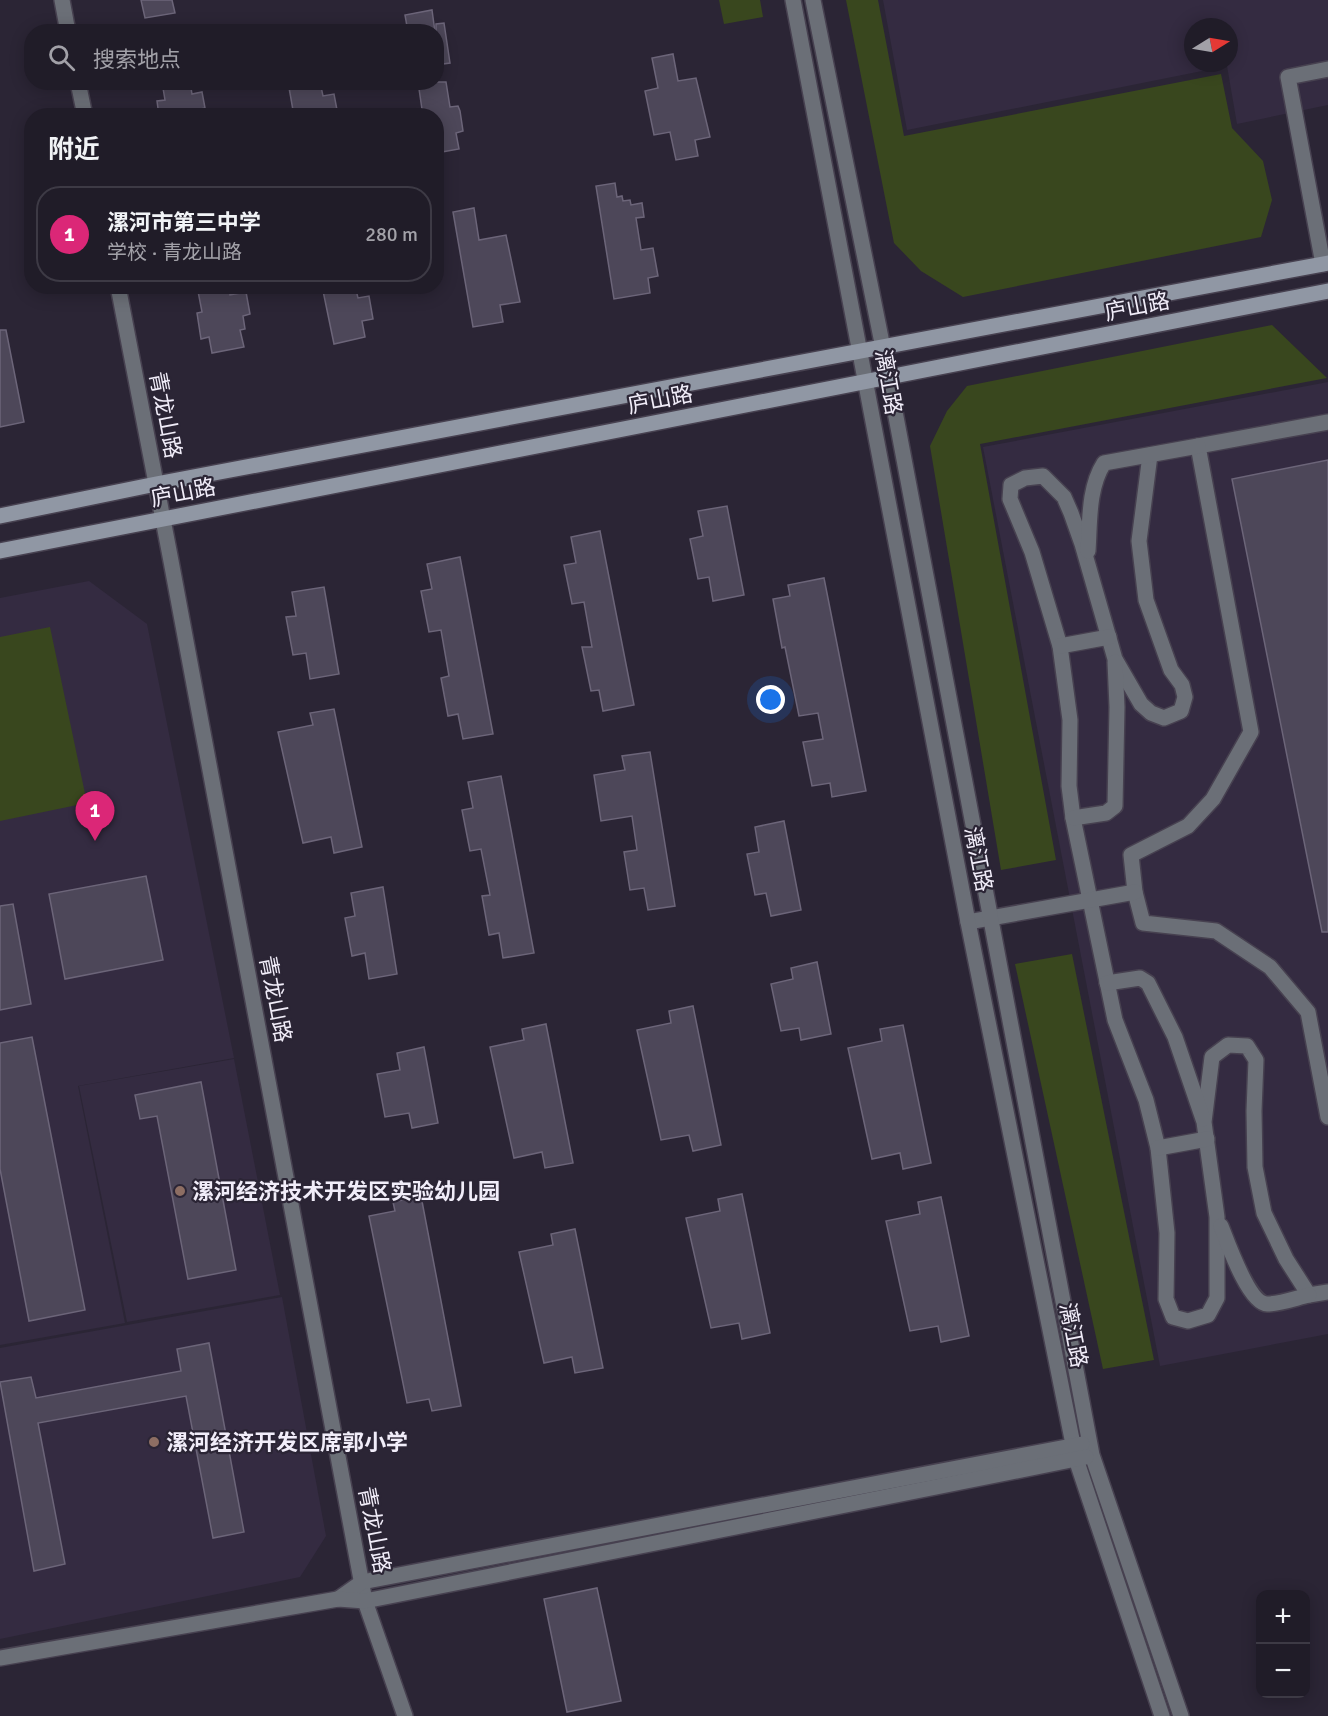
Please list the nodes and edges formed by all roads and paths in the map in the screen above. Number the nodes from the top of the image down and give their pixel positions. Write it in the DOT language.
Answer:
graph roads {
  1 [pos="62,0"];
  2 [pos="793,0"];
  3 [pos="813,0"];
  4 [pos="66,24"];
  5 [pos="1328,69"];
  6 [pos="80,90"];
  7 [pos="83,108"];
  8 [pos="1325,263"];
  9 [pos="1328,291"];
  10 [pos="120,294"];
  11 [pos="883,348"];
  12 [pos="861,352"];
  13 [pos="888,377"];
  14 [pos="866,381"];
  15 [pos="1328,422"];
  16 [pos="1198,446"];
  17 [pos="1150,455"];
  18 [pos="156,484"];
  19 [pos="1091,510"];
  20 [pos="1071,513"];
  21 [pos="0,516"];
  22 [pos="163,519"];
  23 [pos="0,551"];
  24 [pos="1087,560"];
  25 [pos="1109,637"];
  26 [pos="1060,645"];
  27 [pos="1115,659"];
  28 [pos="1141,704"];
  29 [pos="1117,707"];
  30 [pos="1073,818"];
  31 [pos="1135,892"];
  32 [pos="1090,900"];
  33 [pos="990,918"];
  34 [pos="968,922"];
  35 [pos="1107,983"];
  36 [pos="1322,1054"];
  37 [pos="1212,1063"];
  38 [pos="1186,1068"];
  39 [pos="1328,1117"];
  40 [pos="1204,1122"];
  41 [pos="1207,1139"];
  42 [pos="1158,1148"];
  43 [pos="1217,1217"];
  44 [pos="1238,1269"];
  45 [pos="1217,1272"];
  46 [pos="1328,1292"];
  47 [pos="1309,1295"];
  48 [pos="1091,1449"];
  49 [pos="1075,1452"];
  50 [pos="362,1582"];
  51 [pos="338,1599"];
  52 [pos="365,1601"];
  53 [pos="0,1658"];
  54 [pos="405,1716"];
  55 [pos="1162,1716"];
  56 [pos="1181,1716"];
  1 -- 4 [label="street"];
  2 -- 12 [label="street, 漓江路"];
  3 -- 11 [label="street, 漓江路"];
  5 -- 8 [label="street"];
  6 -- 7 [label="street"];
  8 -- 9 [label="main road"];
  8 -- 11 [label="main road, 庐山路"];
  9 -- 13 [label="main road, 庐山路"];
  10 -- 18 [label="street, 青龙山路"];
  11 -- 12 [label="main road, 庐山路"];
  11 -- 13 [label="street, 漓江路"];
  12 -- 14 [label="street, 漓江路"];
  12 -- 18 [label="main road, 庐山路"];
  13 -- 14 [label="main road, 庐山路"];
  13 -- 33 [label="street, 漓江路"];
  14 -- 22 [label="main road, 庐山路"];
  14 -- 34 [label="street, 漓江路"];
  15 -- 16 [label="street"];
  16 -- 17 [label="street"];
  16 -- 31 [label="street"];
  17 -- 19 [label="street"];
  17 -- 28 [label="street"];
  18 -- 21 [label="main road, 庐山路"];
  18 -- 22 [label="street, 青龙山路"];
  19 -- 20 [label="street"];
  19 -- 24 [label="street"];
  20 -- 24 [label="street"];
  20 -- 26 [label="street"];
  22 -- 23 [label="main road, 庐山路"];
  22 -- 50 [label="street, 青龙山路"];
  24 -- 25 [label="street"];
  25 -- 26 [label="street"];
  25 -- 27 [label="street"];
  26 -- 30 [label="street"];
  27 -- 28 [label="street"];
  27 -- 29 [label="street"];
  28 -- 29 [label="street"];
  29 -- 30 [label="street"];
  30 -- 32 [label="street"];
  31 -- 32 [label="street"];
  31 -- 36 [label="street"];
  32 -- 33 [label="street"];
  32 -- 35 [label="street"];
  33 -- 34 [label="street"];
  33 -- 48 [label="street, 漓江路"];
  34 -- 49 [label="street, 漓江路"];
  35 -- 38 [label="street"];
  35 -- 42 [label="street"];
  36 -- 39 [label="street"];
  37 -- 38 [label="street"];
  37 -- 40 [label="street"];
  37 -- 47 [label="street"];
  38 -- 40 [label="street"];
  40 -- 41 [label="street"];
  41 -- 42 [label="street"];
  41 -- 43 [label="street"];
  42 -- 45 [label="street"];
  43 -- 44 [label="street"];
  43 -- 45 [label="street"];
  44 -- 45 [label="street"];
  44 -- 47 [label="street"];
  46 -- 47 [label="street"];
  48 -- 49 [label="street"];
  48 -- 56 [label="street, 漓江路"];
  49 -- 50 [label="street"];
  49 -- 52 [label="street"];
  49 -- 55 [label="street, 漓江路"];
  50 -- 51 [label="street"];
  50 -- 52 [label="street, 青龙山路"];
  51 -- 52 [label="street"];
  51 -- 53 [label="street"];
  52 -- 54 [label="street, 青龙山路"];
}
